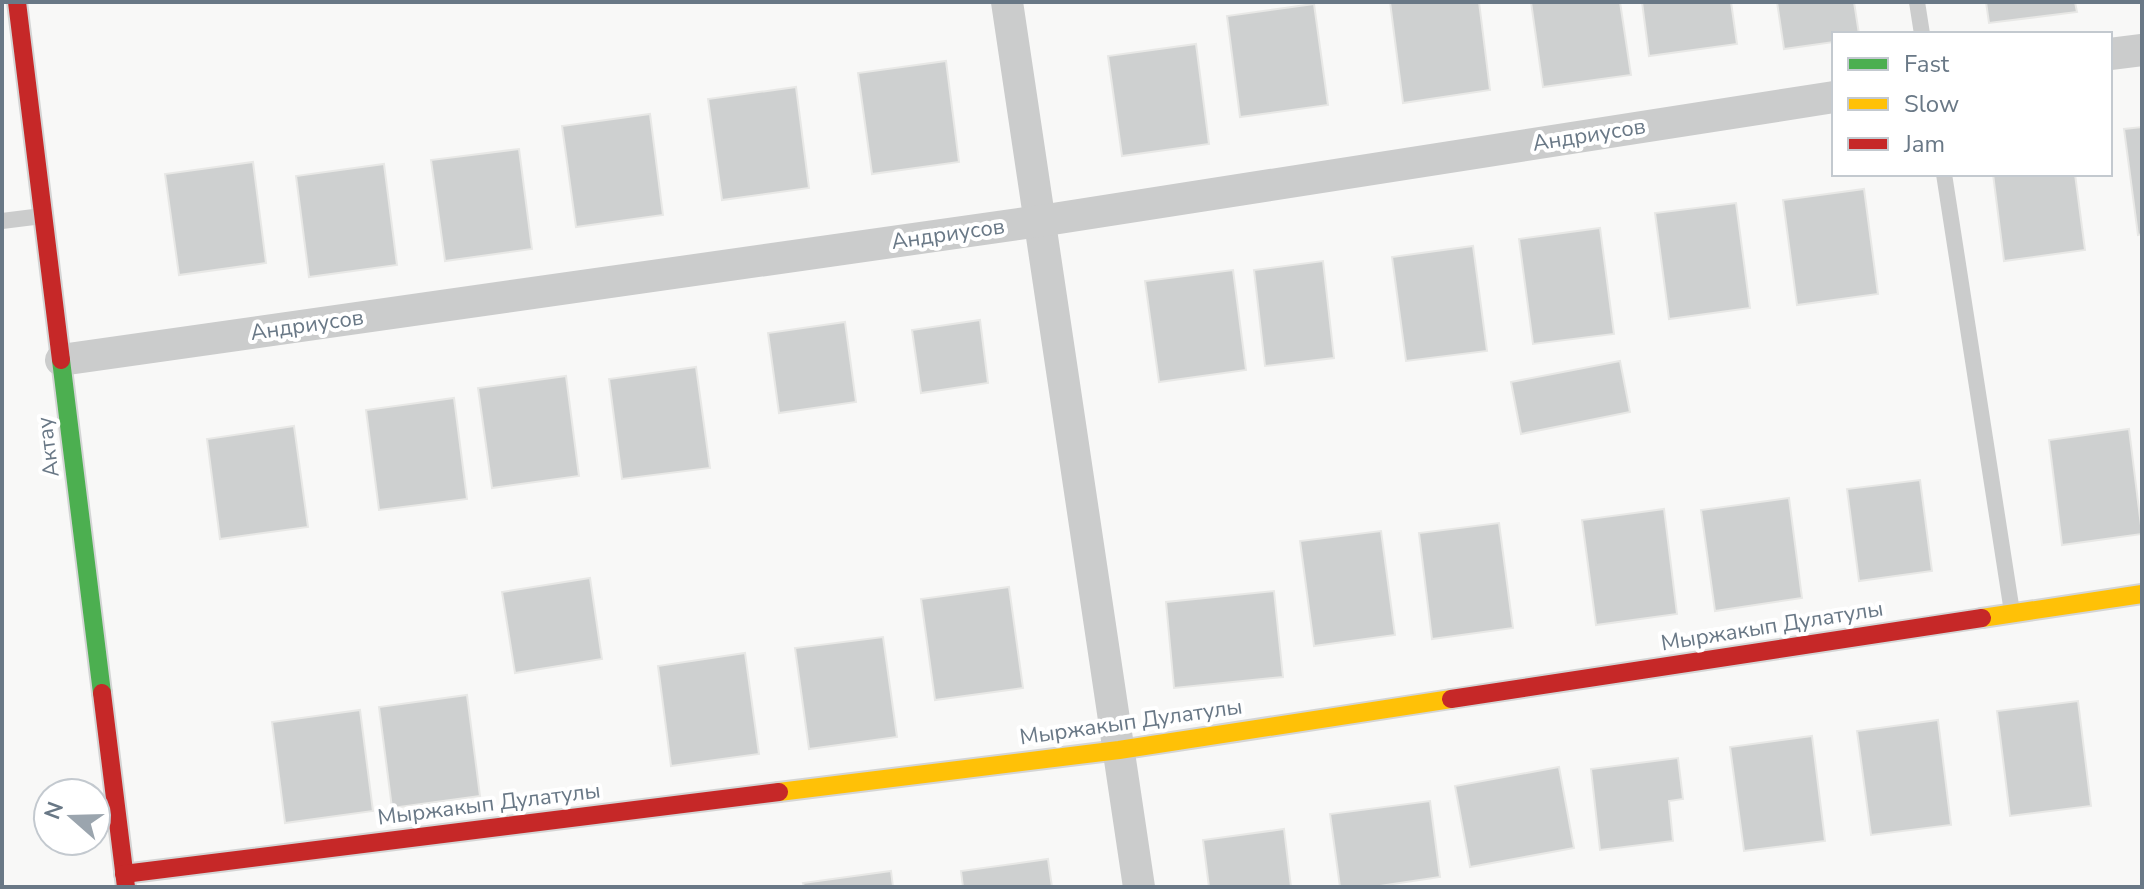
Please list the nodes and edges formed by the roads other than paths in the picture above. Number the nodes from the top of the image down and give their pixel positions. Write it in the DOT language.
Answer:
graph roads {
  1 [pos="17,2"];
  2 [pos="1007,2"];
  3 [pos="1917,2"];
  4 [pos="1922,32"];
  5 [pos="2142,50"];
  6 [pos="2112,54"];
  7 [pos="1832,97"];
  8 [pos="1944,176"];
  9 [pos="43,216"];
  10 [pos="2,221"];
  11 [pos="1040,221"];
  12 [pos="61,360"];
  13 [pos="2142,594"];
  14 [pos="2012,614"];
  15 [pos="1119,750"];
  16 [pos="125,880"];
  17 [pos="1139,887"];
  1 -- 9 [label="street, Актау"];
  2 -- 11 [label="street"];
  3 -- 4 [label="lane"];
  5 -- 6 [label="street"];
  7 -- 11 [label="street, Андриусов"];
  8 -- 14 [label="lane"];
  9 -- 10 [label="lane"];
  9 -- 12 [label="street, Актау"];
  11 -- 12 [label="street, Андриусов"];
  11 -- 15 [label="street"];
  12 -- 16 [label="street, Актау"];
  13 -- 14 [label="street, Мыржакып Дулатулы"];
  14 -- 15 [label="street, Мыржакып Дулатулы"];
  15 -- 16 [label="street, Мыржакып Дулатулы"];
  15 -- 17 [label="street"];
}
